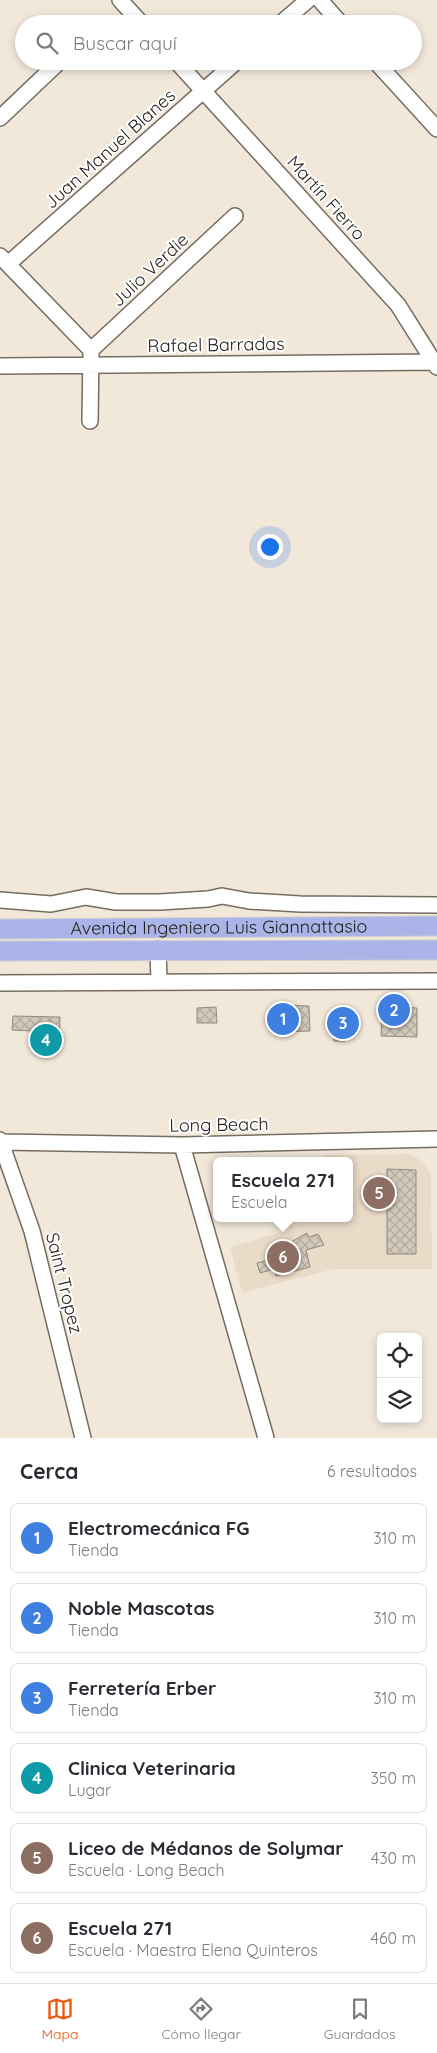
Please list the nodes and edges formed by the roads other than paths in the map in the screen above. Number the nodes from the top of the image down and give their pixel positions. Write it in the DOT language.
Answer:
graph roads {
  1 [pos="120,0"];
  2 [pos="308,0"];
  3 [pos="320,0"];
  4 [pos="134,15"];
  5 [pos="290,15"];
  6 [pos="333,15"];
  7 [pos="51,70"];
  8 [pos="184,70"];
  9 [pos="227,70"];
  10 [pos="384,70"];
  11 [pos="203,91"];
  12 [pos="0,118"];
  13 [pos="437,129"];
  14 [pos="234,216"];
  15 [pos="4,260"];
  16 [pos="91,358"];
  17 [pos="435,364"];
  18 [pos="0,366"];
  19 [pos="90,421"];
  20 [pos="0,900"];
  21 [pos="437,904"];
  22 [pos="437,926"];
  23 [pos="0,929"];
  24 [pos="158,950"];
  25 [pos="437,950"];
  26 [pos="0,951"];
  27 [pos="437,981"];
  28 [pos="159,982"];
  29 [pos="0,983"];
  30 [pos="437,1139"];
  31 [pos="0,1141"];
  32 [pos="182,1145"];
  33 [pos="83,1438"];
  34 [pos="266,1438"];
  1 -- 4 [label="street"];
  2 -- 5 [label="street"];
  3 -- 6 [label="street"];
  7 -- 12 [label="street"];
  8 -- 11 [label="street, Martín Fierro"];
  9 -- 11 [label="street, Juan Manuel Blanes"];
  10 -- 13 [label="street"];
  11 -- 15 [label="street, Juan Manuel Blanes"];
  11 -- 17 [label="street, Martín Fierro"];
  14 -- 16 [label="street, Julio Verdie"];
  15 -- 16 [label="street"];
  16 -- 17 [label="street, Rafael Barradas"];
  16 -- 18 [label="street, Rafael Barradas"];
  16 -- 19 [label="street"];
  20 -- 21 [label="street, Avenida Ingeniero Luis Giannattasio"];
  22 -- 23 [label="main road, Avenida Ingeniero Luis Giannattasio"];
  24 -- 25 [label="main road, Avenida Ingeniero Luis Giannattasio"];
  24 -- 26 [label="main road, Avenida Ingeniero Luis Giannattasio"];
  24 -- 28 [label="street"];
  27 -- 28 [label="street"];
  28 -- 29 [label="street"];
  30 -- 32 [label="street, Long Beach"];
  31 -- 32 [label="street, Long Beach"];
  31 -- 33 [label="street, Saint Tropez"];
  32 -- 34 [label="street"];
}
